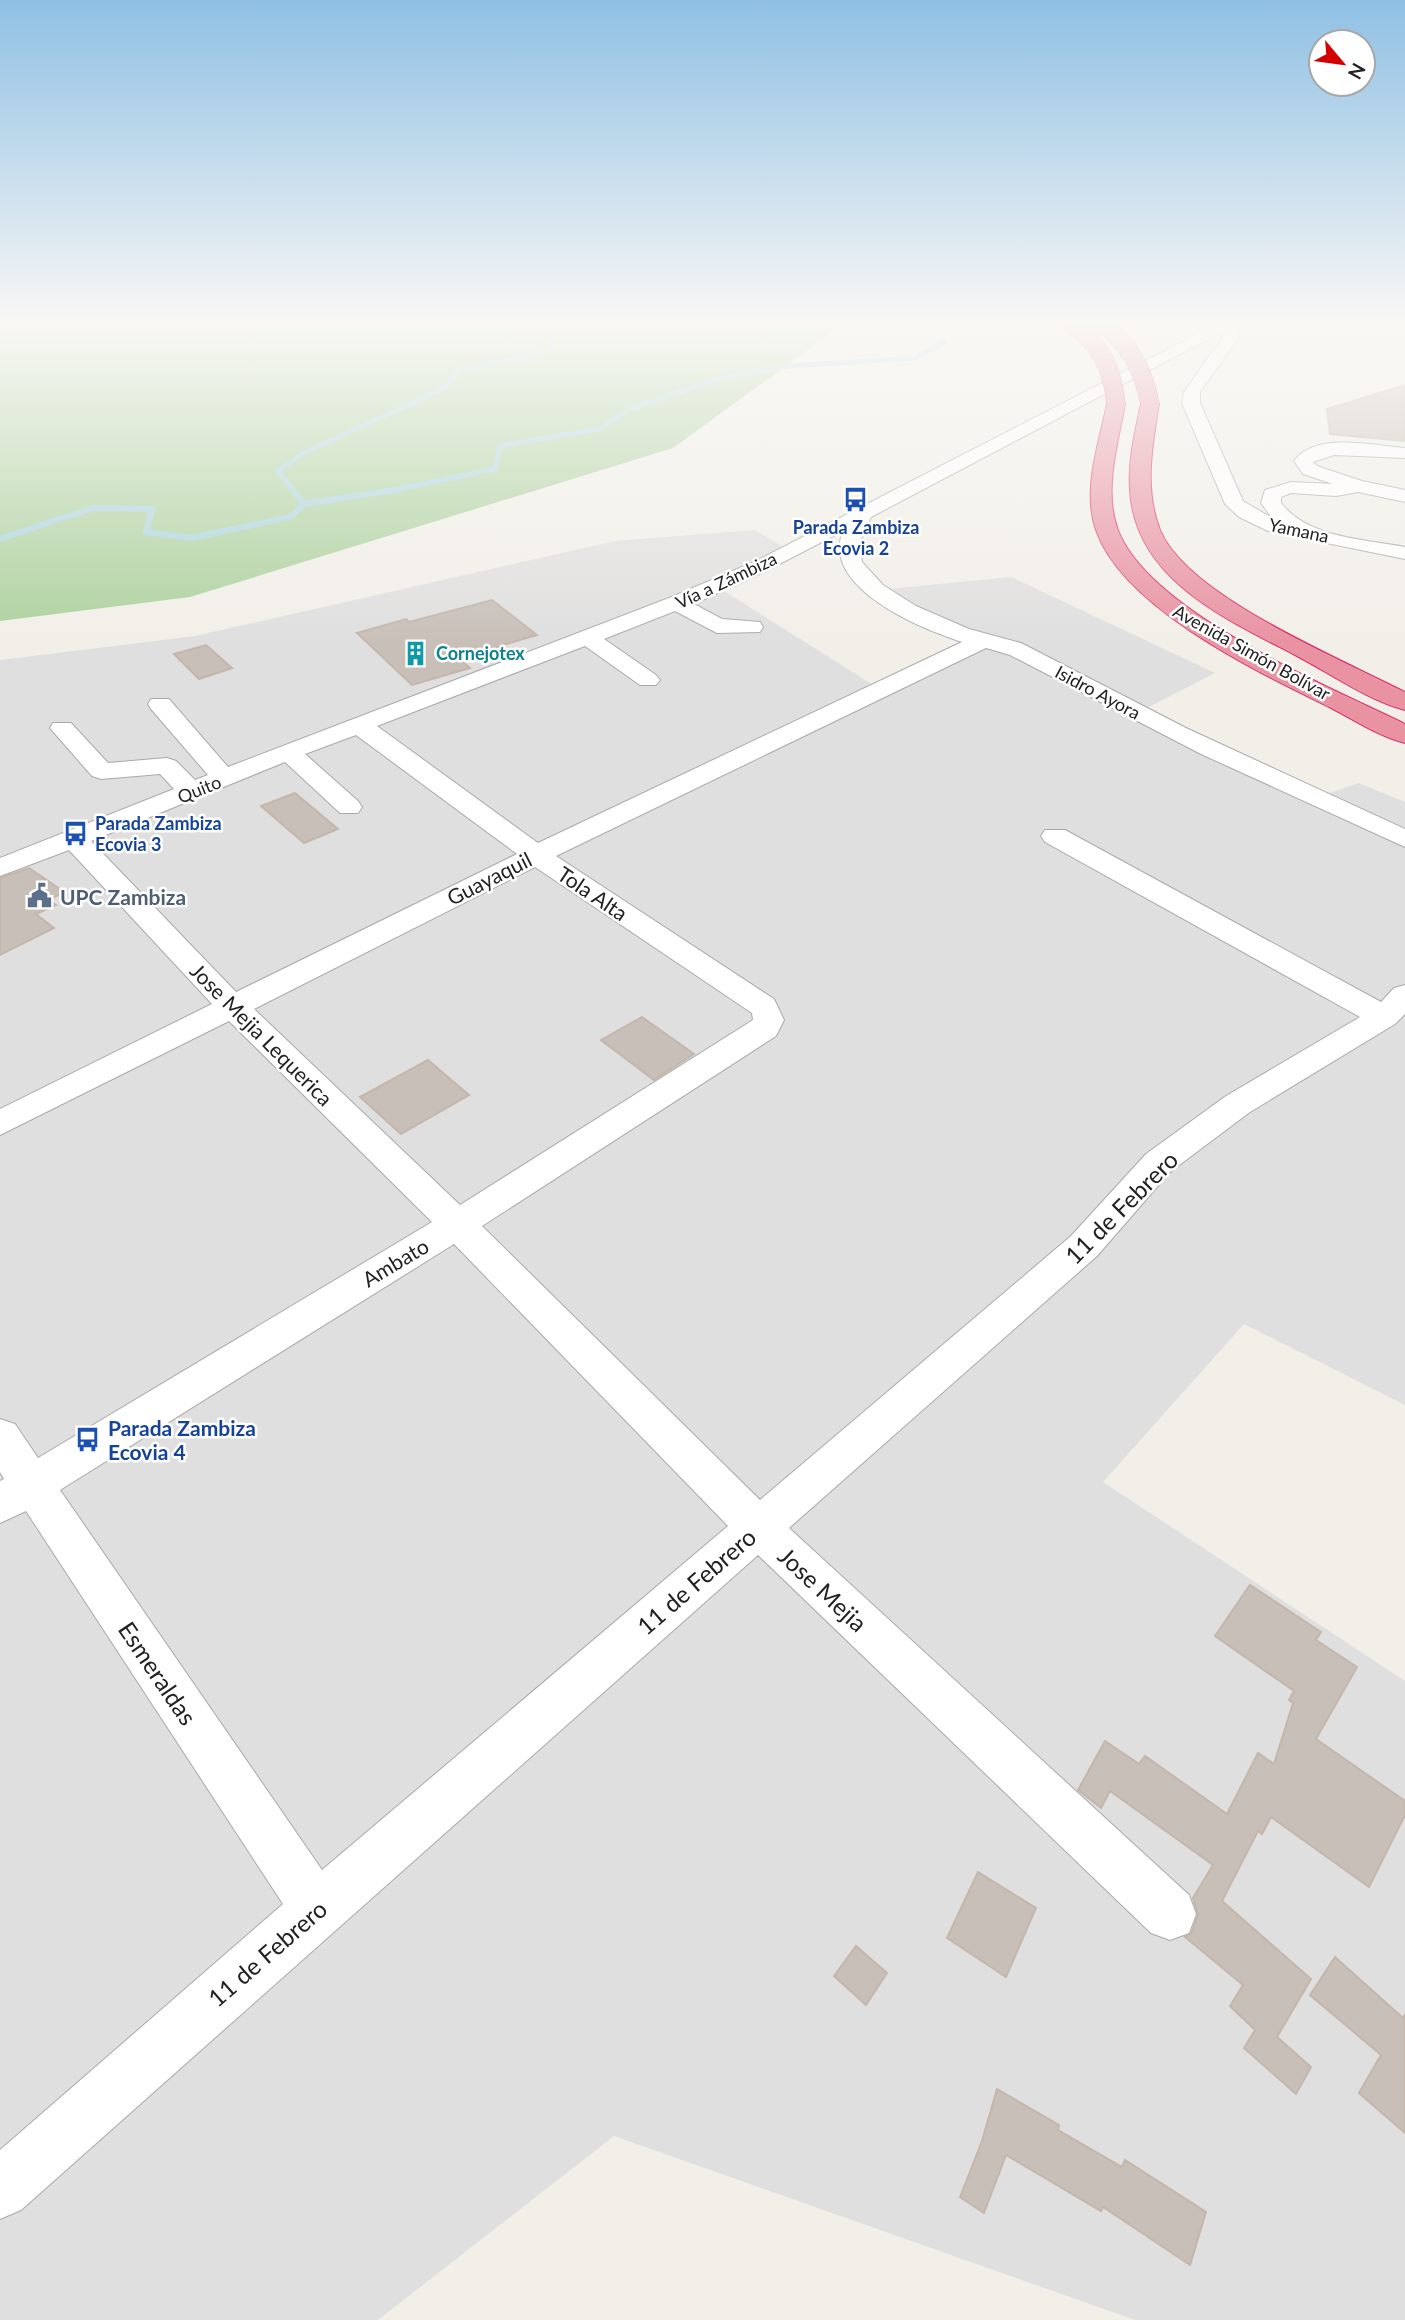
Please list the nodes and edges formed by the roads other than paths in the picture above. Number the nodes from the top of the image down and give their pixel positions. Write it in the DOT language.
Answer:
graph roads {
  1 [pos="1021,428"];
  2 [pos="1112,428"];
  3 [pos="1146,428"];
  4 [pos="1202,428"];
  5 [pos="1405,453"];
  6 [pos="1357,486"];
  7 [pos="1405,496"];
  8 [pos="866,509"];
  9 [pos="1307,532"];
  10 [pos="1405,553"];
  11 [pos="677,603"];
  12 [pos="752,627"];
  13 [pos="588,638"];
  14 [pos="982,641"];
  15 [pos="648,680"];
  16 [pos="1405,702"];
  17 [pos="160,704"];
  18 [pos="359,725"];
  19 [pos="61,728"];
  20 [pos="1405,735"];
  21 [pos="288,752"];
  22 [pos="225,779"];
  23 [pos="191,792"];
  24 [pos="349,807"];
  25 [pos="1055,836"];
  26 [pos="74,838"];
  27 [pos="1405,839"];
  28 [pos="536,855"];
  29 [pos="0,868"];
  30 [pos="763,1006"];
  31 [pos="1394,1006"];
  32 [pos="233,1007"];
  33 [pos="0,1123"];
  34 [pos="457,1224"];
  35 [pos="0,1437"];
  36 [pos="16,1494"];
  37 [pos="758,1527"];
  38 [pos="317,1909"];
  39 [pos="1170,1914"];
  40 [pos="0,2189"];
  1 -- 8 [label="street, Vía a Zámbiza"];
  2 -- 20 [label="highway, Avenida Simón Bolívar, bridge"];
  3 -- 16 [label="highway, Avenida Simón Bolívar, bridge"];
  4 -- 9 [label="street, Yamana"];
  5 -- 6 [label="street"];
  6 -- 7 [label="street"];
  6 -- 9 [label="street"];
  8 -- 11 [label="street, Vía a Zámbiza"];
  8 -- 14 [label="street, Isidro Ayora"];
  9 -- 10 [label="street, Yamana"];
  11 -- 12 [label="street"];
  11 -- 13 [label="street, Vía a Zámbiza"];
  13 -- 15 [label="street"];
  13 -- 18 [label="street, Vía a Zámbiza"];
  14 -- 27 [label="street, Isidro Ayora"];
  14 -- 28 [label="street, Guayaquil"];
  17 -- 22 [label="street"];
  18 -- 21 [label="street, Quito"];
  18 -- 28 [label="street, Tola Alta"];
  19 -- 23 [label="street"];
  21 -- 22 [label="street, Quito"];
  21 -- 24 [label="street"];
  22 -- 23 [label="street, Quito"];
  23 -- 26 [label="street, Quito"];
  25 -- 31 [label="street"];
  26 -- 29 [label="street, Quito"];
  26 -- 32 [label="street, Jose Mejia Lequerica"];
  28 -- 30 [label="street, Tola Alta"];
  28 -- 32 [label="street, Guayaquil"];
  30 -- 34 [label="street, Ambato"];
  31 -- 37 [label="street, 11 de Febrero"];
  32 -- 33 [label="street, Guayaquil"];
  32 -- 34 [label="street, Jose Mejia Lequerica"];
  34 -- 36 [label="street, Ambato"];
  34 -- 37 [label="street, Jose Mejia"];
  35 -- 36 [label="street, Esmeraldas"];
  36 -- 38 [label="street, Esmeraldas"];
  37 -- 38 [label="street, 11 de Febrero"];
  37 -- 39 [label="street, Jose Mejia"];
  38 -- 40 [label="street, 11 de Febrero"];
}
